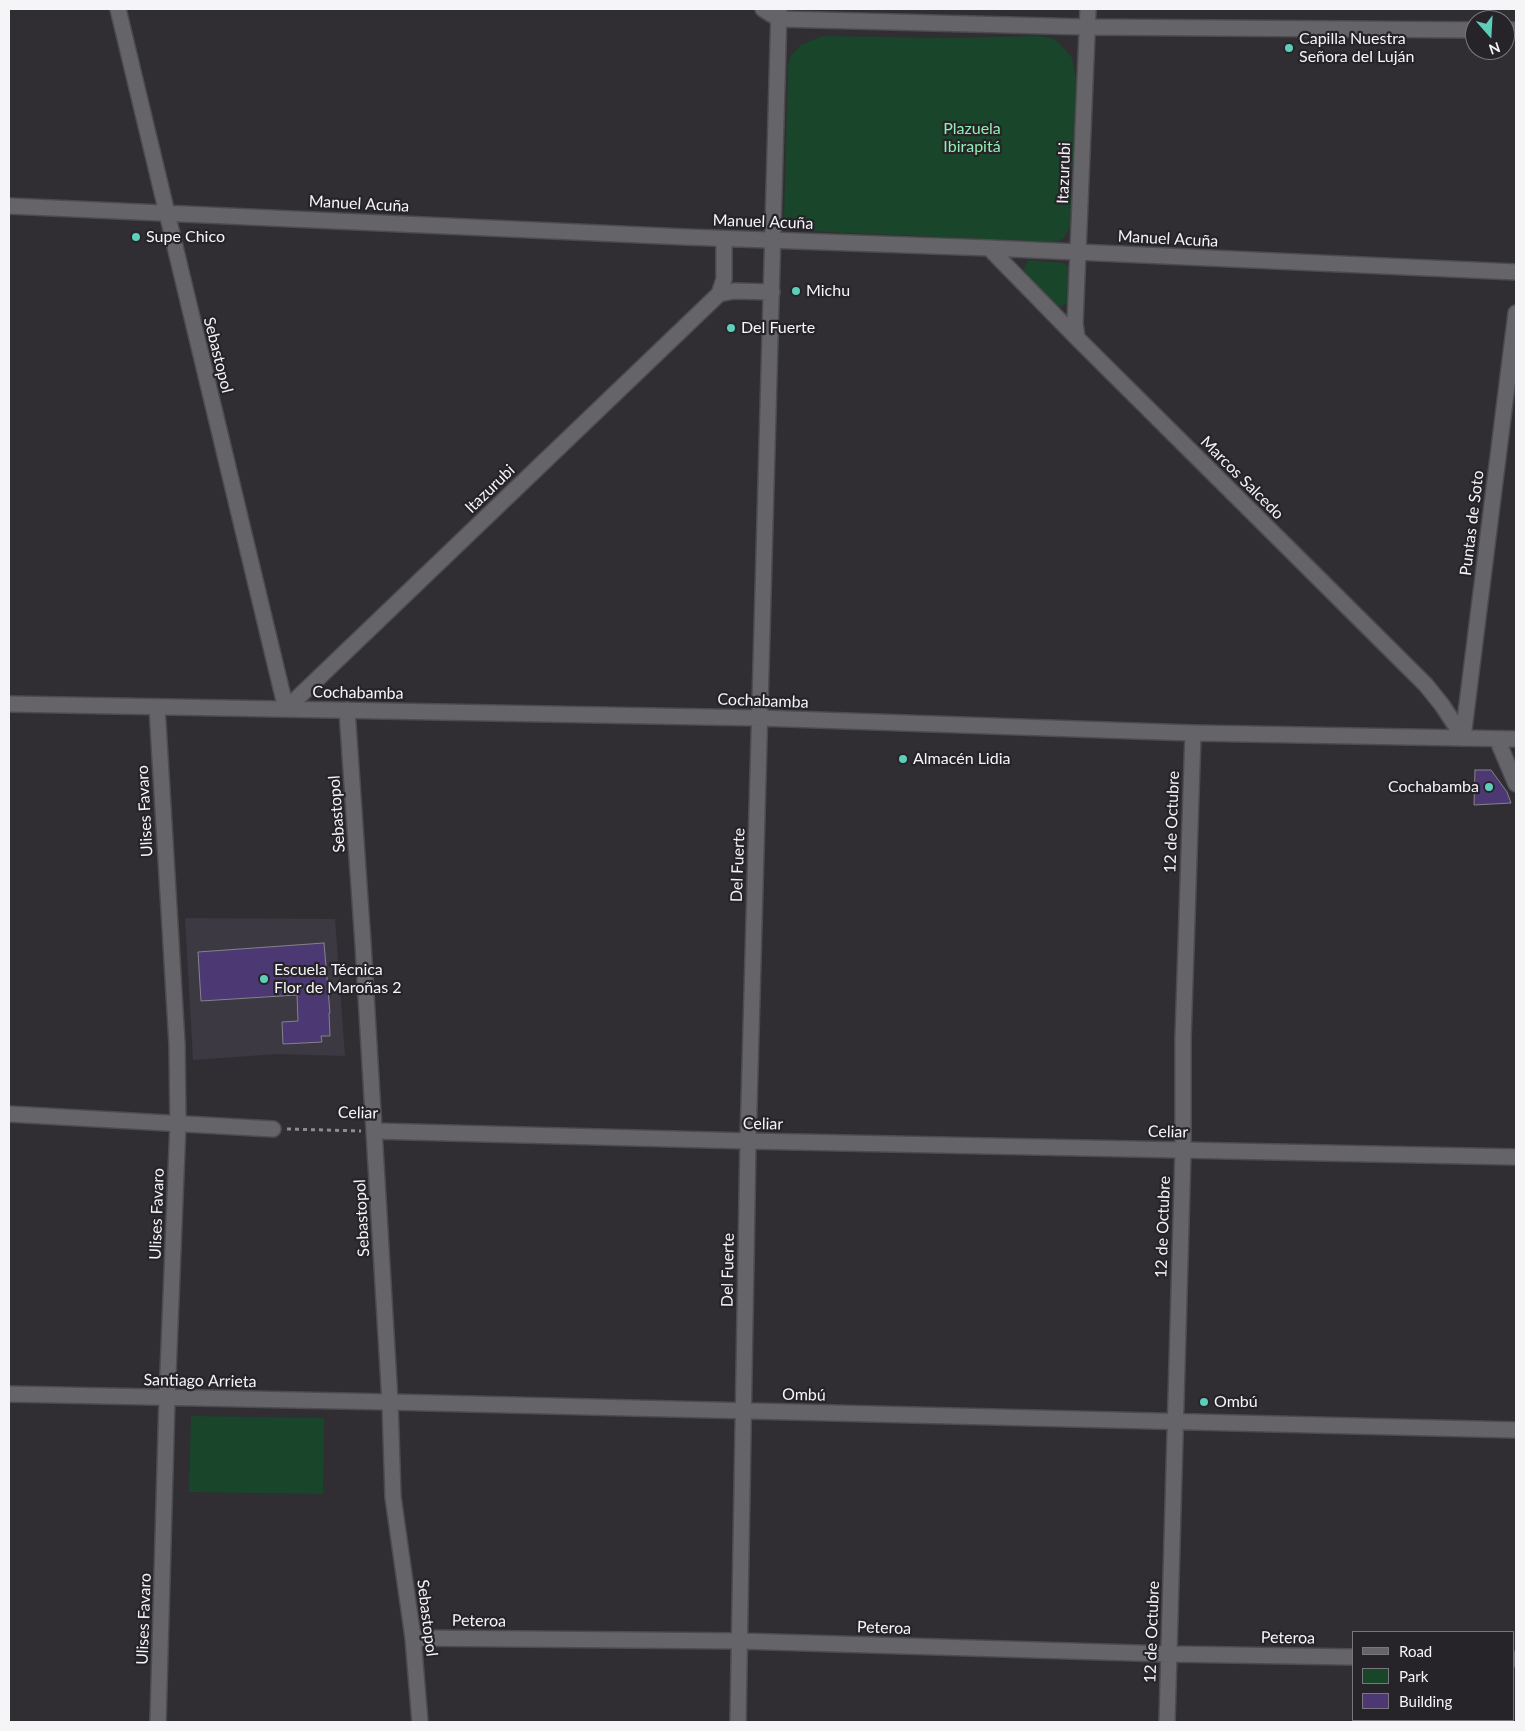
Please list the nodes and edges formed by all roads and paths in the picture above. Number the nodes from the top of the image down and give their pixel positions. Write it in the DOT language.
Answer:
graph roads {
  1 [pos="118,9"];
  2 [pos="763,9"];
  3 [pos="1088,9"];
  4 [pos="779,14"];
  5 [pos="1086,27"];
  6 [pos="1465,30"];
  7 [pos="9,206"];
  8 [pos="166,213"];
  9 [pos="724,239"];
  10 [pos="772,240"];
  11 [pos="989,248"];
  12 [pos="1079,252"];
  13 [pos="1516,272"];
  14 [pos="772,292"];
  15 [pos="719,294"];
  16 [pos="1516,313"];
  17 [pos="1077,338"];
  18 [pos="9,704"];
  19 [pos="157,707"];
  20 [pos="286,709"];
  21 [pos="347,710"];
  22 [pos="760,718"];
  23 [pos="1193,733"];
  24 [pos="1463,737"];
  25 [pos="1497,739"];
  26 [pos="1516,739"];
  27 [pos="1516,784"];
  28 [pos="9,1114"];
  29 [pos="178,1123"];
  30 [pos="273,1129"];
  31 [pos="374,1131"];
  32 [pos="748,1141"];
  33 [pos="1183,1150"];
  34 [pos="1516,1157"];
  35 [pos="9,1394"];
  36 [pos="167,1398"];
  37 [pos="390,1402"];
  38 [pos="743,1411"];
  39 [pos="1176,1422"];
  40 [pos="1516,1430"];
  41 [pos="413,1638"];
  42 [pos="739,1641"];
  43 [pos="1169,1654"];
  44 [pos="1352,1657"];
  45 [pos="158,1722"];
  46 [pos="420,1722"];
  47 [pos="738,1722"];
  48 [pos="1168,1722"];
  1 -- 8 [label="street, Sebastopol"];
  2 -- 4 [label="street"];
  3 -- 5 [label="street, Itazurubi"];
  4 -- 5 [label="street"];
  4 -- 10 [label="street, Del Fuerte"];
  5 -- 6 [label="street"];
  5 -- 12 [label="street, Itazurubi"];
  7 -- 8 [label="street, Manuel Acuña"];
  8 -- 9 [label="street, Manuel Acuña"];
  8 -- 20 [label="street, Sebastopol"];
  9 -- 10 [label="street, Manuel Acuña"];
  9 -- 15 [label="street"];
  10 -- 11 [label="street, Manuel Acuña"];
  10 -- 14 [label="street, Del Fuerte"];
  11 -- 12 [label="street, Manuel Acuña"];
  11 -- 17 [label="street, Marcos Salcedo"];
  12 -- 13 [label="street, Manuel Acuña"];
  12 -- 17 [label="street, Itazurubi"];
  14 -- 15 [label="street"];
  14 -- 22 [label="street, Del Fuerte"];
  15 -- 20 [label="street, Itazurubi"];
  16 -- 24 [label="street, Puntas de Soto"];
  17 -- 24 [label="street, Marcos Salcedo"];
  18 -- 19 [label="street, Cochabamba"];
  19 -- 20 [label="street, Cochabamba"];
  19 -- 29 [label="street, Ulises Favaro"];
  20 -- 21 [label="street, Cochabamba"];
  21 -- 22 [label="street, Cochabamba"];
  21 -- 31 [label="street, Sebastopol"];
  22 -- 23 [label="street, Cochabamba"];
  22 -- 32 [label="street, Del Fuerte"];
  23 -- 24 [label="street, Cochabamba"];
  23 -- 33 [label="street, 12 de Octubre"];
  24 -- 25 [label="street, Cochabamba"];
  25 -- 26 [label="street, Cochabamba"];
  25 -- 27 [label="street"];
  28 -- 29 [label="street"];
  29 -- 30 [label="street"];
  29 -- 36 [label="street, Ulises Favaro"];
  30 -- 31 [label="path, Celiar"];
  31 -- 32 [label="street, Celiar"];
  31 -- 37 [label="street, Sebastopol"];
  32 -- 33 [label="street, Celiar"];
  32 -- 38 [label="street, Del Fuerte"];
  33 -- 34 [label="street, Celiar"];
  33 -- 39 [label="street, 12 de Octubre"];
  35 -- 36 [label="street, Santiago Arrieta"];
  36 -- 37 [label="street, Santiago Arrieta"];
  36 -- 45 [label="street, Ulises Favaro"];
  37 -- 38 [label="street, Ombú"];
  37 -- 41 [label="street, Sebastopol"];
  38 -- 39 [label="street, Ombú"];
  38 -- 42 [label="street, Del Fuerte"];
  39 -- 40 [label="street, Ombú"];
  39 -- 43 [label="street, 12 de Octubre"];
  41 -- 42 [label="street, Peteroa"];
  41 -- 46 [label="street, Sebastopol"];
  42 -- 43 [label="street, Peteroa"];
  42 -- 47 [label="street, Del Fuerte"];
  43 -- 44 [label="street, Peteroa"];
  43 -- 48 [label="street, 12 de Octubre"];
}
